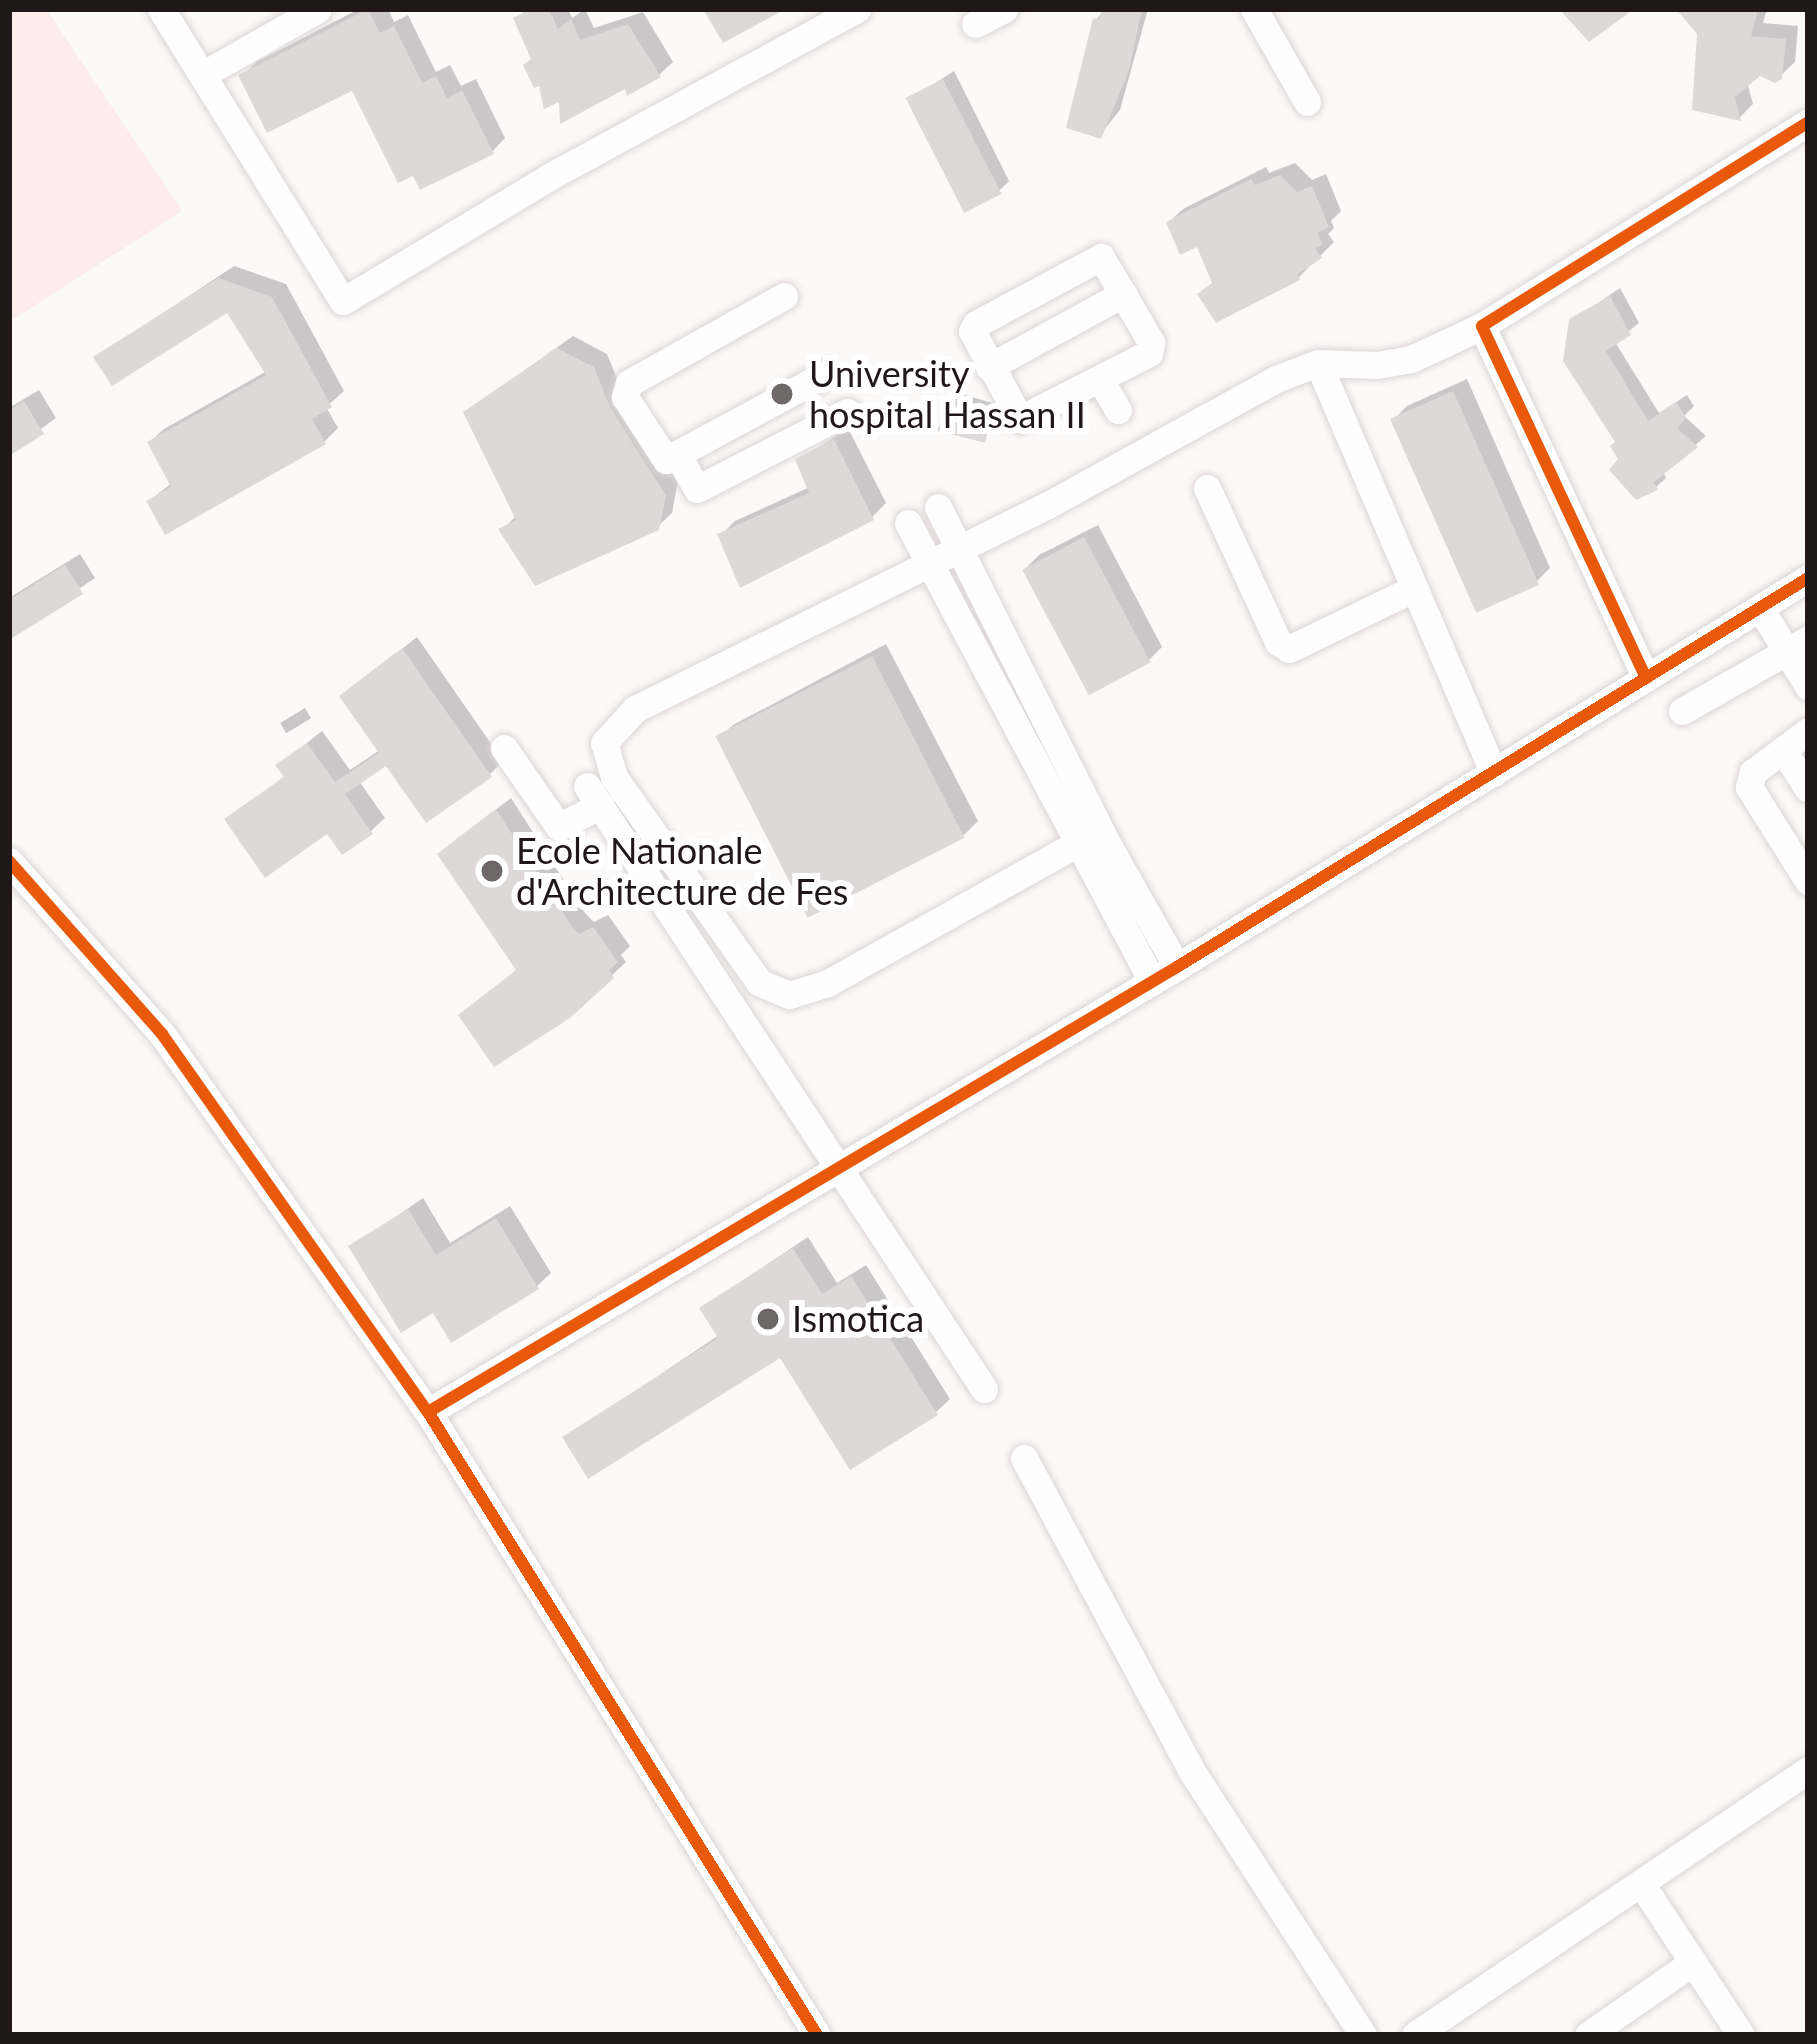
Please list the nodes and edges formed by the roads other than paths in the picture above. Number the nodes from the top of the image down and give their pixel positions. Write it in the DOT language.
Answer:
graph roads {
  1 [pos="161,9"];
  2 [pos="318,9"];
  3 [pos="857,9"];
  4 [pos="1004,9"];
  5 [pos="1254,9"];
  6 [pos="975,24"];
  7 [pos="202,75"];
  8 [pos="1307,102"];
  9 [pos="1808,122"];
  10 [pos="1123,293"];
  11 [pos="784,296"];
  12 [pos="1482,326"];
  13 [pos="1318,363"];
  14 [pos="989,367"];
  15 [pos="826,374"];
  16 [pos="1100,379"];
  17 [pos="1118,410"];
  18 [pos="847,412"];
  19 [pos="677,454"];
  20 [pos="1207,488"];
  21 [pos="938,507"];
  22 [pos="908,523"];
  23 [pos="959,549"];
  24 [pos="932,562"];
  25 [pos="1808,578"];
  26 [pos="1413,589"];
  27 [pos="1760,608"];
  28 [pos="1797,646"];
  29 [pos="1646,678"];
  30 [pos="1806,679"];
  31 [pos="1682,711"];
  32 [pos="1808,731"];
  33 [pos="504,748"];
  34 [pos="1784,750"];
  35 [pos="1494,772"];
  36 [pos="1808,789"];
  37 [pos="1078,843"];
  38 [pos="9,861"];
  39 [pos="1106,867"];
  40 [pos="1808,881"];
  41 [pos="1164,974"];
  42 [pos="839,1167"];
  43 [pos="984,1389"];
  44 [pos="428,1412"];
  45 [pos="1024,1458"];
  46 [pos="1808,1770"];
  47 [pos="1642,1885"];
  48 [pos="1693,1962"];
  49 [pos="1630,2024"];
  50 [pos="817,2035"];
  51 [pos="1363,2035"];
  52 [pos="1415,2035"];
  53 [pos="1588,2035"];
  54 [pos="1741,2035"];
  1 -- 7 [label="street"];
  2 -- 7 [label="street"];
  3 -- 7 [label="street"];
  4 -- 6 [label="street"];
  5 -- 8 [label="street"];
  9 -- 12 [label="street"];
  10 -- 14 [label="street"];
  10 -- 14 [label="street"];
  10 -- 16 [label="street"];
  11 -- 19 [label="street"];
  12 -- 13 [label="street"];
  12 -- 29 [label="street"];
  13 -- 23 [label="street"];
  13 -- 26 [label="street"];
  14 -- 16 [label="street"];
  15 -- 19 [label="street"];
  16 -- 17 [label="street"];
  18 -- 19 [label="street"];
  20 -- 26 [label="street"];
  21 -- 23 [label="street"];
  22 -- 24 [label="street"];
  23 -- 24 [label="street"];
  23 -- 39 [label="street"];
  24 -- 37 [label="street"];
  24 -- 37 [label="street"];
  25 -- 27 [label="street"];
  26 -- 35 [label="street"];
  27 -- 28 [label="street"];
  27 -- 29 [label="street"];
  28 -- 30 [label="street"];
  28 -- 31 [label="street"];
  29 -- 35 [label="street"];
  32 -- 34 [label="street"];
  33 -- 42 [label="street"];
  34 -- 36 [label="street"];
  34 -- 40 [label="street"];
  35 -- 41 [label="street"];
  37 -- 39 [label="street"];
  38 -- 44 [label="street"];
  39 -- 41 [label="street"];
  41 -- 42 [label="street"];
  42 -- 43 [label="street"];
  42 -- 44 [label="street"];
  44 -- 50 [label="street"];
  45 -- 51 [label="street"];
  46 -- 47 [label="street"];
  47 -- 48 [label="street"];
  47 -- 52 [label="street"];
  48 -- 49 [label="street"];
  48 -- 54 [label="street"];
  49 -- 53 [label="street"];
}
